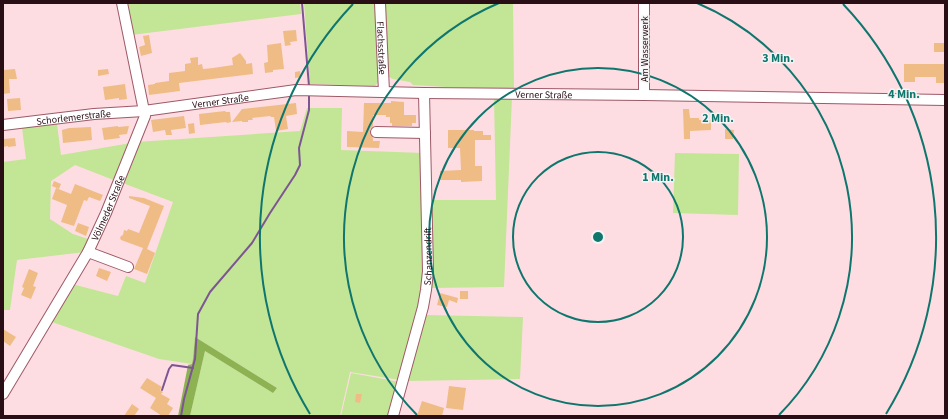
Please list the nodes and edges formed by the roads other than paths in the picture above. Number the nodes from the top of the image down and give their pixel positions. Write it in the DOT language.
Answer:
graph roads {
  1 [pos="122,3"];
  2 [pos="380,3"];
  3 [pos="644,3"];
  4 [pos="384,92"];
  5 [pos="424,93"];
  6 [pos="644,95"];
  7 [pos="945,100"];
  8 [pos="144,111"];
  9 [pos="3,125"];
  10 [pos="376,132"];
  11 [pos="425,133"];
  12 [pos="88,252"];
  13 [pos="128,267"];
  14 [pos="3,394"];
  15 [pos="393,416"];
  1 -- 8 [label="street, Völmeder Straße"];
  2 -- 4 [label="street, Flachsstraße"];
  3 -- 6 [label="street, Am Wasserwerk"];
  4 -- 5 [label="street, Verner Straße"];
  4 -- 8 [label="street, Verner Straße"];
  5 -- 6 [label="street, Verner Straße"];
  5 -- 11 [label="street, Schanzendrift"];
  6 -- 7 [label="street, Verner Straße"];
  8 -- 9 [label="street, Schorlemerstraße"];
  8 -- 12 [label="street, Völmeder Straße"];
  10 -- 11 [label="street"];
  11 -- 15 [label="street, Schanzendrift"];
  12 -- 13 [label="street"];
  12 -- 14 [label="street, Völmeder Straße"];
}
